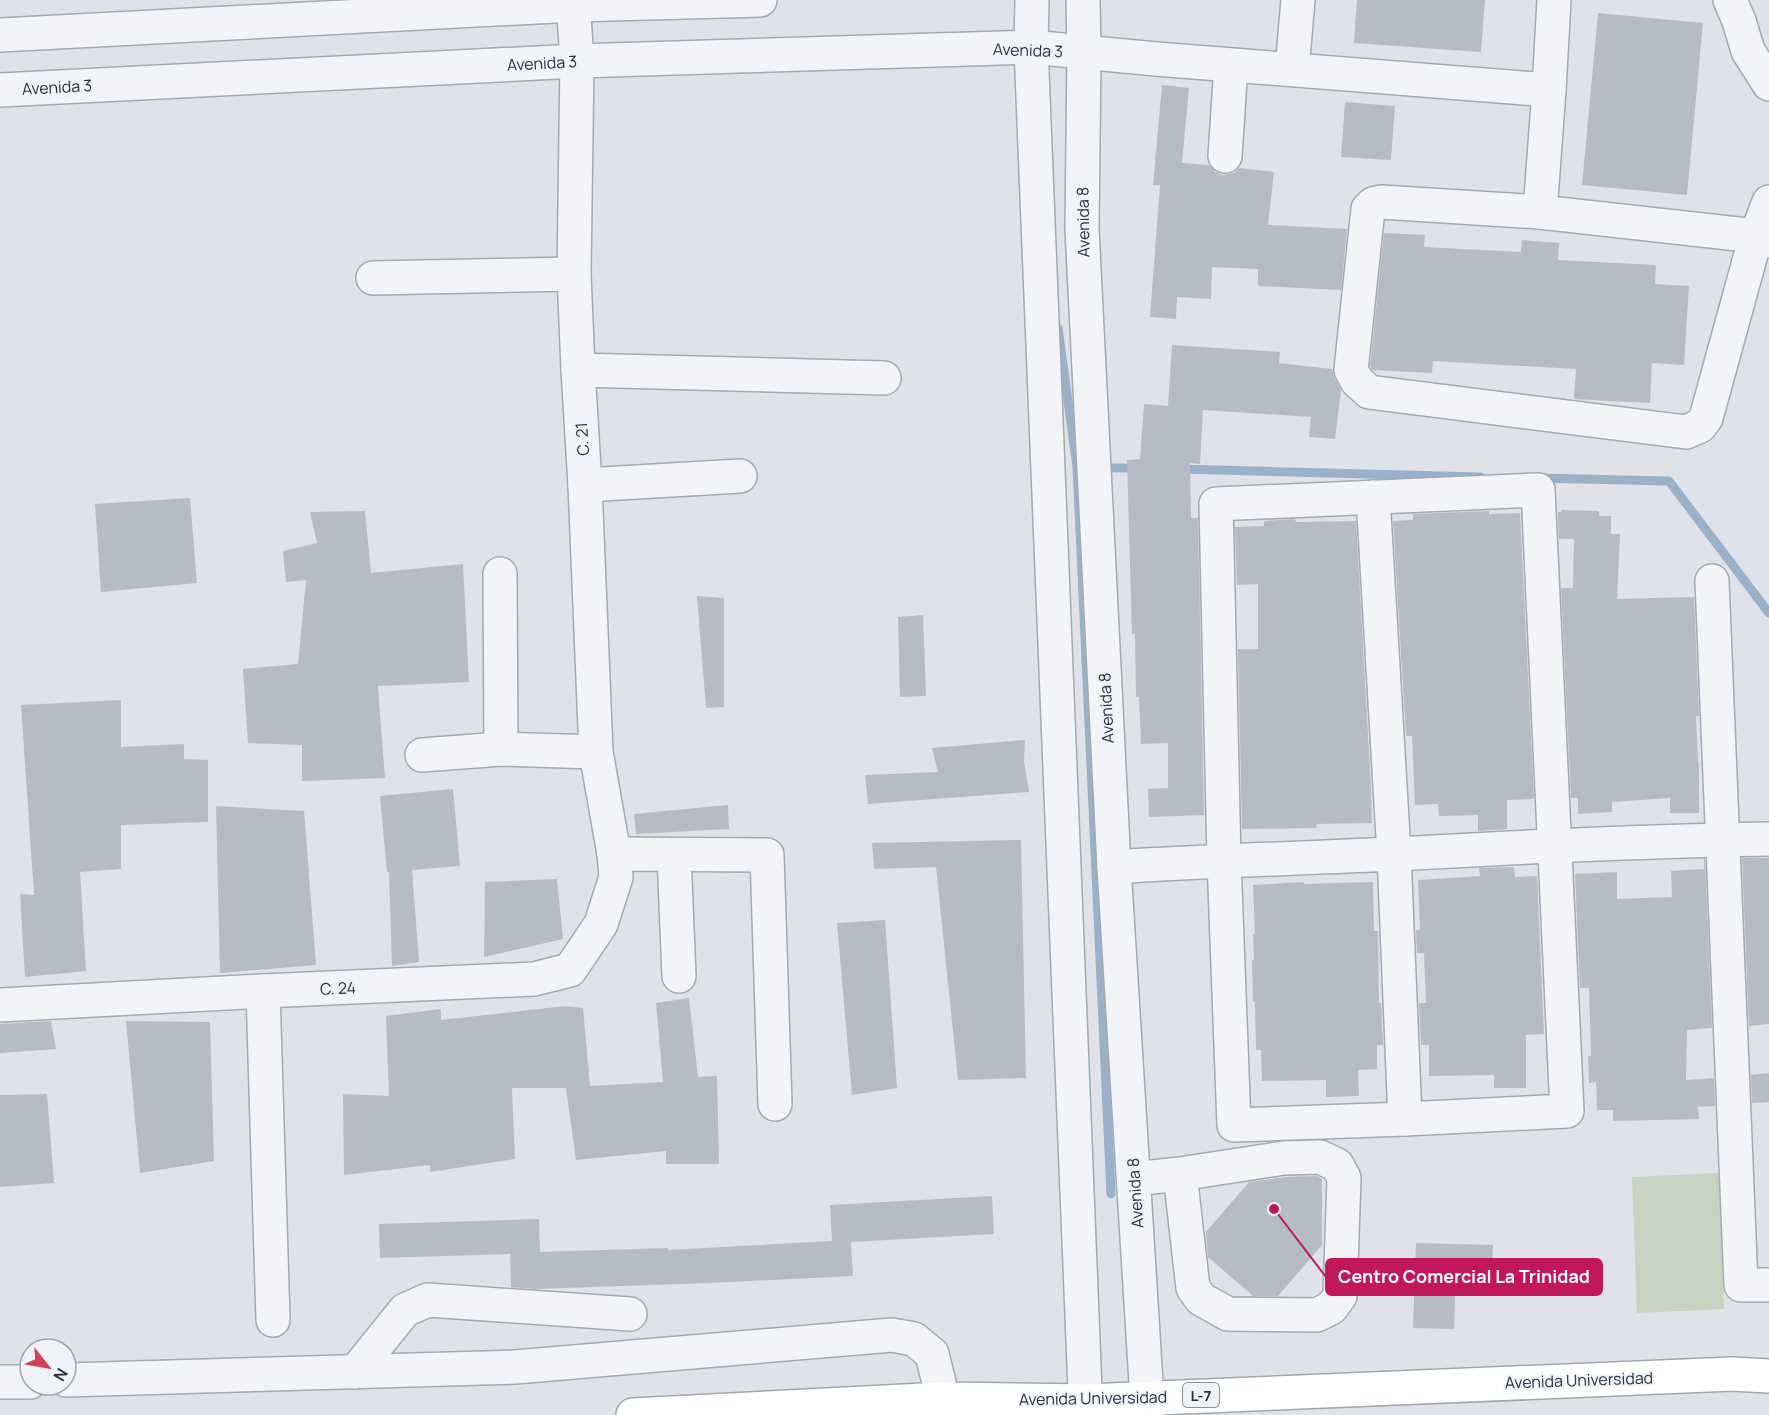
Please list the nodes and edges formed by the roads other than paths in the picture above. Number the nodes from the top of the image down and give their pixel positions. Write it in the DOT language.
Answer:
graph roads {
  1 [pos="760,0"];
  2 [pos="1032,0"];
  3 [pos="1083,0"];
  4 [pos="1298,0"];
  5 [pos="1554,0"];
  6 [pos="1730,0"];
  7 [pos="574,2"];
  8 [pos="0,35"];
  9 [pos="1031,47"];
  10 [pos="1084,52"];
  11 [pos="577,61"];
  12 [pos="1232,65"];
  13 [pos="1292,69"];
  14 [pos="1769,84"];
  15 [pos="0,90"];
  16 [pos="1549,90"];
  17 [pos="1225,156"];
  18 [pos="1769,202"];
  19 [pos="1540,212"];
  20 [pos="1762,239"];
  21 [pos="574,274"];
  22 [pos="373,278"];
  23 [pos="578,370"];
  24 [pos="884,378"];
  25 [pos="740,476"];
  26 [pos="585,485"];
  27 [pos="1373,498"];
  28 [pos="500,574"];
  29 [pos="1712,580"];
  30 [pos="501,749"];
  31 [pos="596,752"];
  32 [pos="422,755"];
  33 [pos="1769,839"];
  34 [pos="1724,840"];
  35 [pos="1555,845"];
  36 [pos="1394,854"];
  37 [pos="674,855"];
  38 [pos="1224,860"];
  39 [pos="615,865"];
  40 [pos="1114,867"];
  41 [pos="679,976"];
  42 [pos="263,991"];
  43 [pos="0,1005"];
  44 [pos="775,1104"];
  45 [pos="1405,1119"];
  46 [pos="1180,1174"];
  47 [pos="1134,1179"];
  48 [pos="1769,1285"];
  49 [pos="630,1314"];
  50 [pos="273,1320"];
  51 [pos="355,1372"];
  52 [pos="1769,1376"];
  53 [pos="78,1380"];
  54 [pos="18,1382"];
  55 [pos="0,1383"];
  56 [pos="1148,1406"];
  57 [pos="946,1407"];
  58 [pos="1086,1408"];
  59 [pos="633,1415"];
  1 -- 7 [label="street"];
  2 -- 9 [label="street"];
  3 -- 10 [label="street, Avenida 8"];
  4 -- 13 [label="street"];
  5 -- 16 [label="street"];
  6 -- 14 [label="street"];
  7 -- 8 [label="street"];
  7 -- 11 [label="street, C. 21"];
  9 -- 10 [label="street, Avenida 3"];
  9 -- 11 [label="street, Avenida 3"];
  9 -- 58 [label="street"];
  10 -- 12 [label="street, Avenida 3"];
  10 -- 40 [label="street, Avenida 8"];
  11 -- 15 [label="street, Avenida 3"];
  11 -- 21 [label="street, C. 21"];
  12 -- 13 [label="street, Avenida 3"];
  12 -- 17 [label="street"];
  13 -- 16 [label="street, Avenida 3"];
  16 -- 19 [label="street"];
  18 -- 20 [label="street"];
  19 -- 20 [label="street"];
  19 -- 20 [label="street"];
  21 -- 22 [label="street"];
  21 -- 23 [label="street, C. 21"];
  23 -- 24 [label="street"];
  23 -- 26 [label="street, C. 21"];
  25 -- 26 [label="street"];
  26 -- 31 [label="street, C. 21"];
  27 -- 35 [label="street"];
  27 -- 36 [label="street"];
  27 -- 38 [label="street"];
  28 -- 30 [label="street"];
  29 -- 34 [label="street"];
  30 -- 31 [label="street"];
  30 -- 32 [label="street"];
  31 -- 39 [label="street, C. 21"];
  33 -- 34 [label="street"];
  34 -- 35 [label="street"];
  34 -- 48 [label="street"];
  35 -- 36 [label="street"];
  35 -- 45 [label="street"];
  36 -- 38 [label="street"];
  36 -- 45 [label="street"];
  37 -- 39 [label="street"];
  37 -- 41 [label="street"];
  37 -- 44 [label="street"];
  38 -- 40 [label="street"];
  38 -- 45 [label="street"];
  39 -- 42 [label="street, C. 24"];
  40 -- 47 [label="street, Avenida 8"];
  42 -- 43 [label="street, C. 24"];
  42 -- 50 [label="street"];
  46 -- 46 [label="street"];
  46 -- 47 [label="street"];
  47 -- 56 [label="street, Avenida 8"];
  49 -- 51 [label="street"];
  51 -- 53 [label="street"];
  51 -- 57 [label="street"];
  52 -- 56 [label="main road, Avenida Universidad / L-7"];
  54 -- 55 [label="street"];
  56 -- 58 [label="main road, Avenida Universidad / L-7"];
  57 -- 58 [label="main road, Avenida Universidad / L-7"];
  57 -- 59 [label="main road, Avenida Universidad / L-7"];
}
